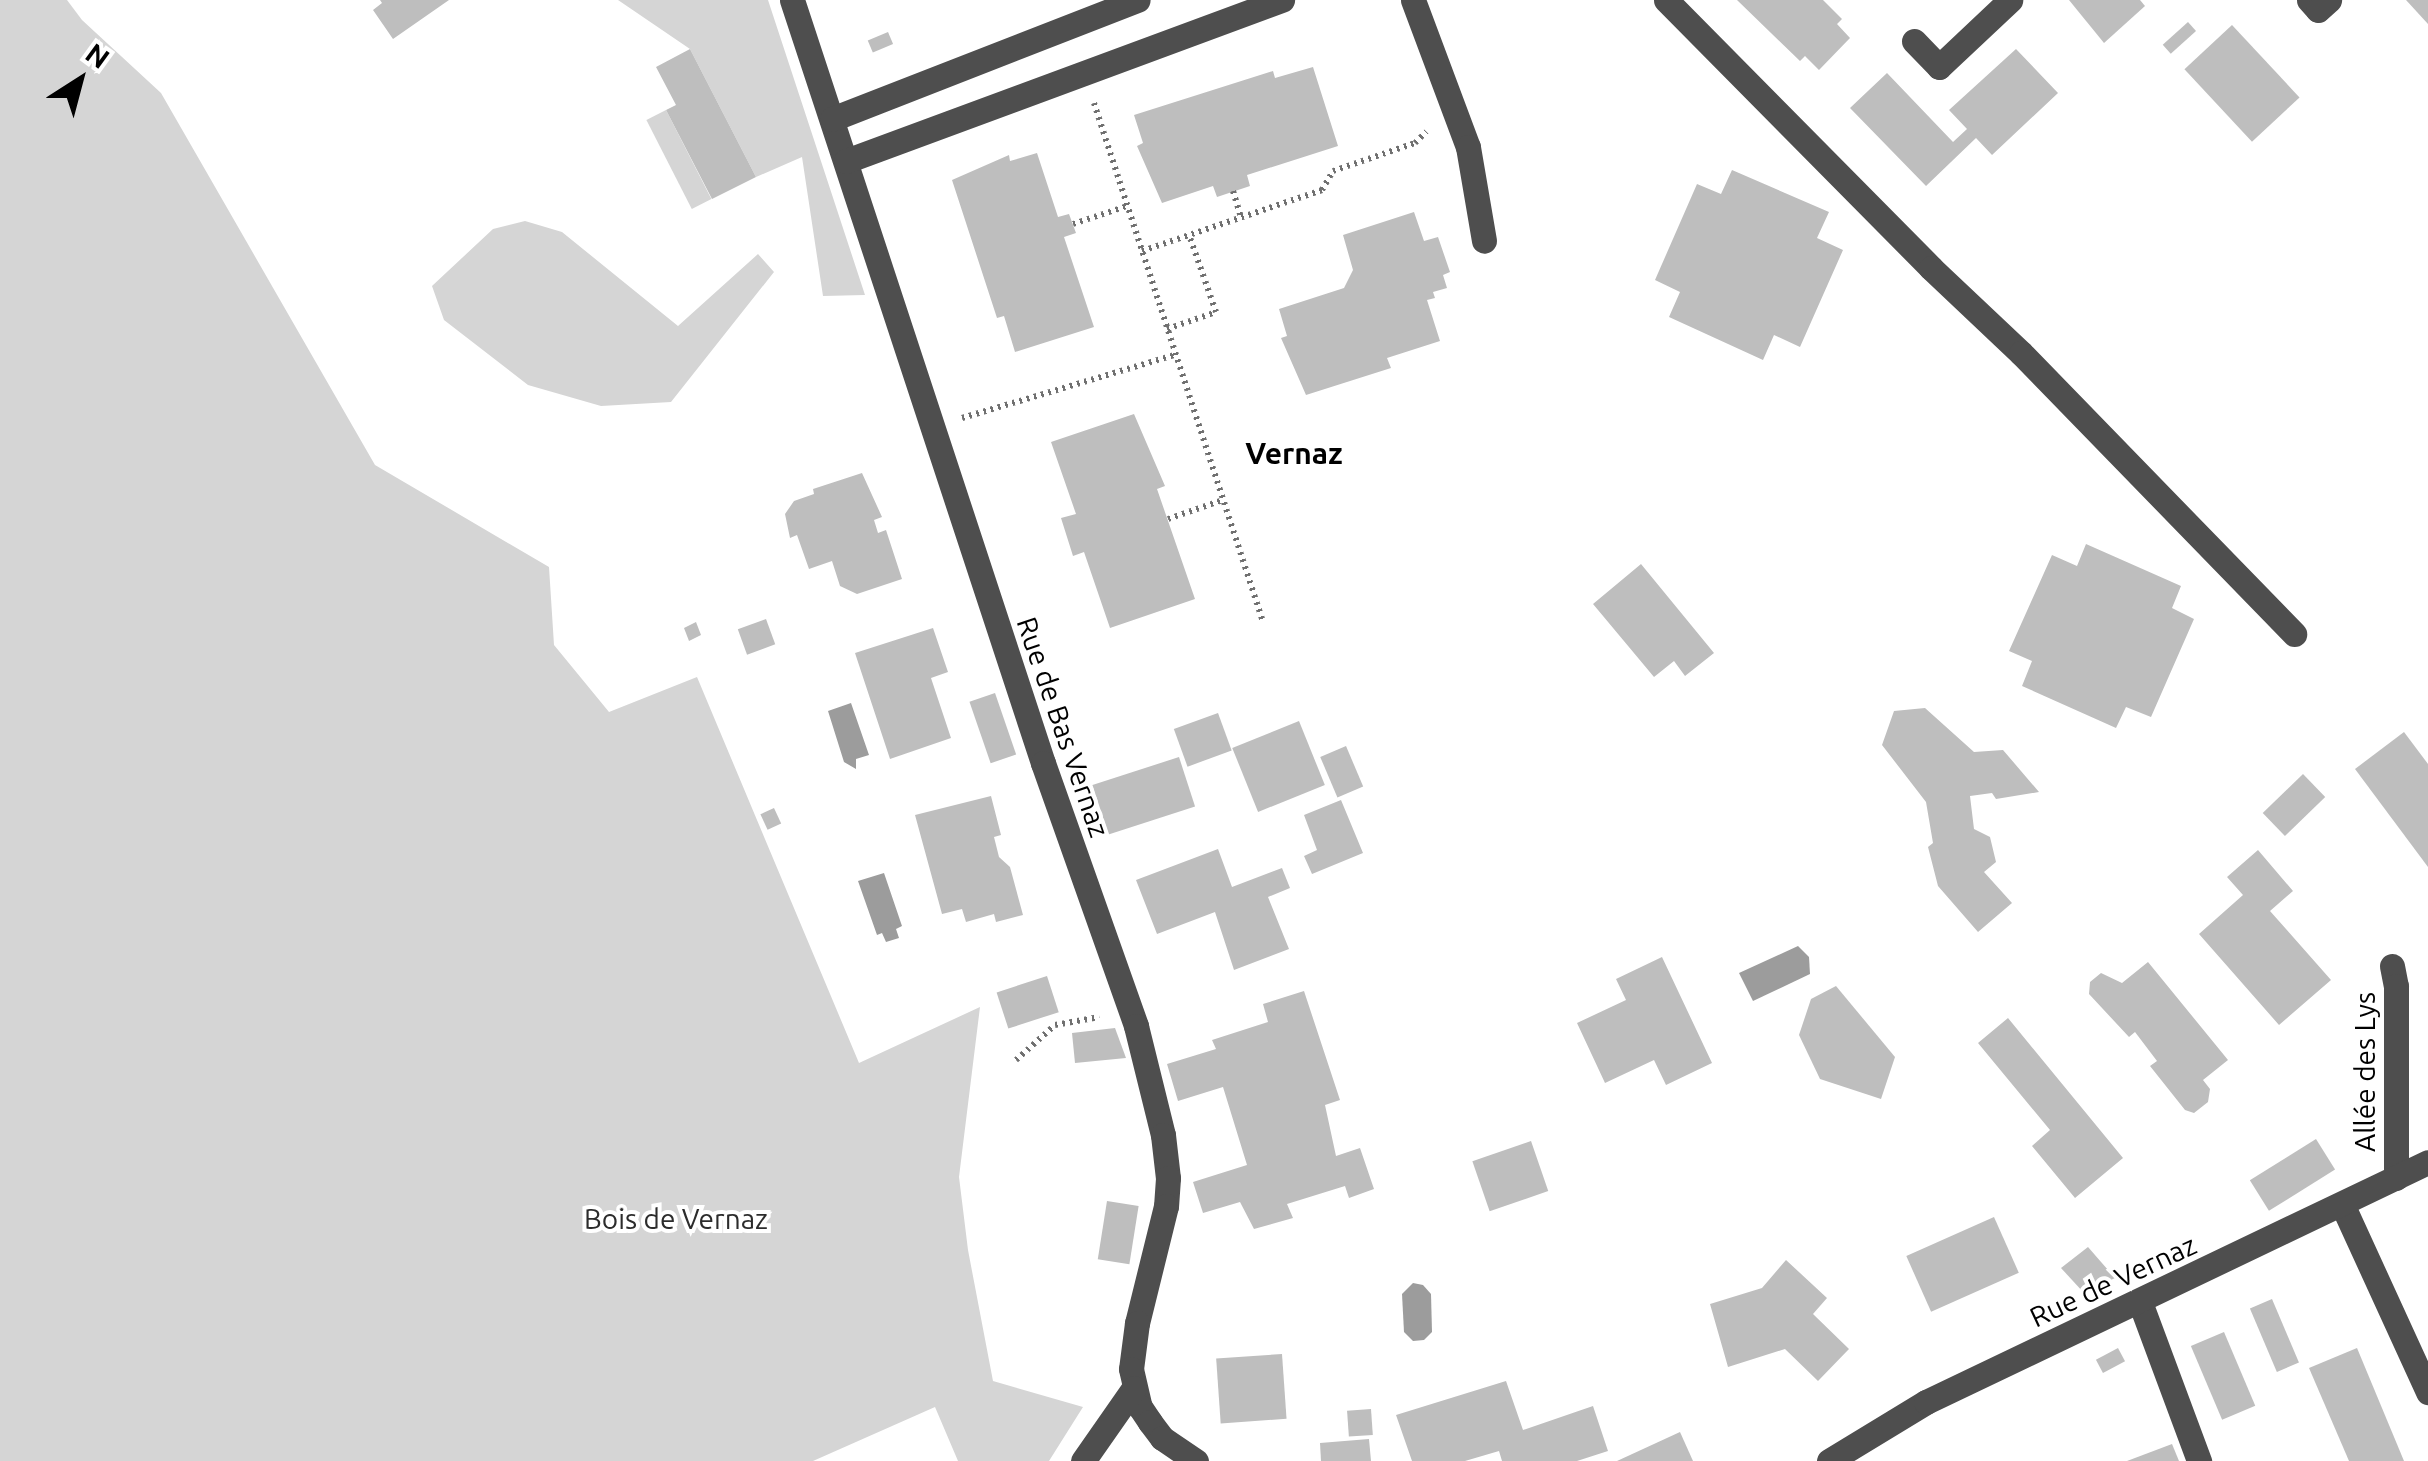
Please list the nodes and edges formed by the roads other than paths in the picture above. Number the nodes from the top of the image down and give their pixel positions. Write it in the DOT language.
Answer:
graph roads {
  1 [pos="792,0"];
  2 [pos="1138,0"];
  3 [pos="1282,0"];
  4 [pos="1413,0"];
  5 [pos="1666,0"];
  6 [pos="2010,0"];
  7 [pos="2310,0"];
  8 [pos="2329,0"];
  9 [pos="1914,42"];
  10 [pos="832,118"];
  11 [pos="846,162"];
  12 [pos="1484,241"];
  13 [pos="2294,634"];
  14 [pos="2392,966"];
  15 [pos="2428,1162"];
  16 [pos="2396,1178"];
  17 [pos="2342,1204"];
  18 [pos="2140,1302"];
  19 [pos="1134,1388"];
  20 [pos="2428,1392"];
  21 [pos="1083,1461"];
  22 [pos="1196,1461"];
  23 [pos="1829,1461"];
  24 [pos="2199,1461"];
  1 -- 10 [label="street, Rue de Bas Vernaz"];
  2 -- 10 [label="street"];
  3 -- 11 [label="street"];
  4 -- 12 [label="street"];
  5 -- 13 [label="street"];
  6 -- 9 [label="street"];
  7 -- 8 [label="street"];
  10 -- 11 [label="street, Rue de Bas Vernaz"];
  11 -- 19 [label="street, Rue de Bas Vernaz"];
  14 -- 16 [label="street, Allée des Lys"];
  15 -- 16 [label="street, Rue de Vernaz"];
  16 -- 17 [label="street, Rue de Vernaz"];
  17 -- 18 [label="street, Rue de Vernaz"];
  17 -- 20 [label="street"];
  18 -- 23 [label="street, Rue de Vernaz"];
  18 -- 24 [label="street"];
  19 -- 21 [label="street"];
  19 -- 22 [label="street, Rue de Bas Vernaz"];
}
